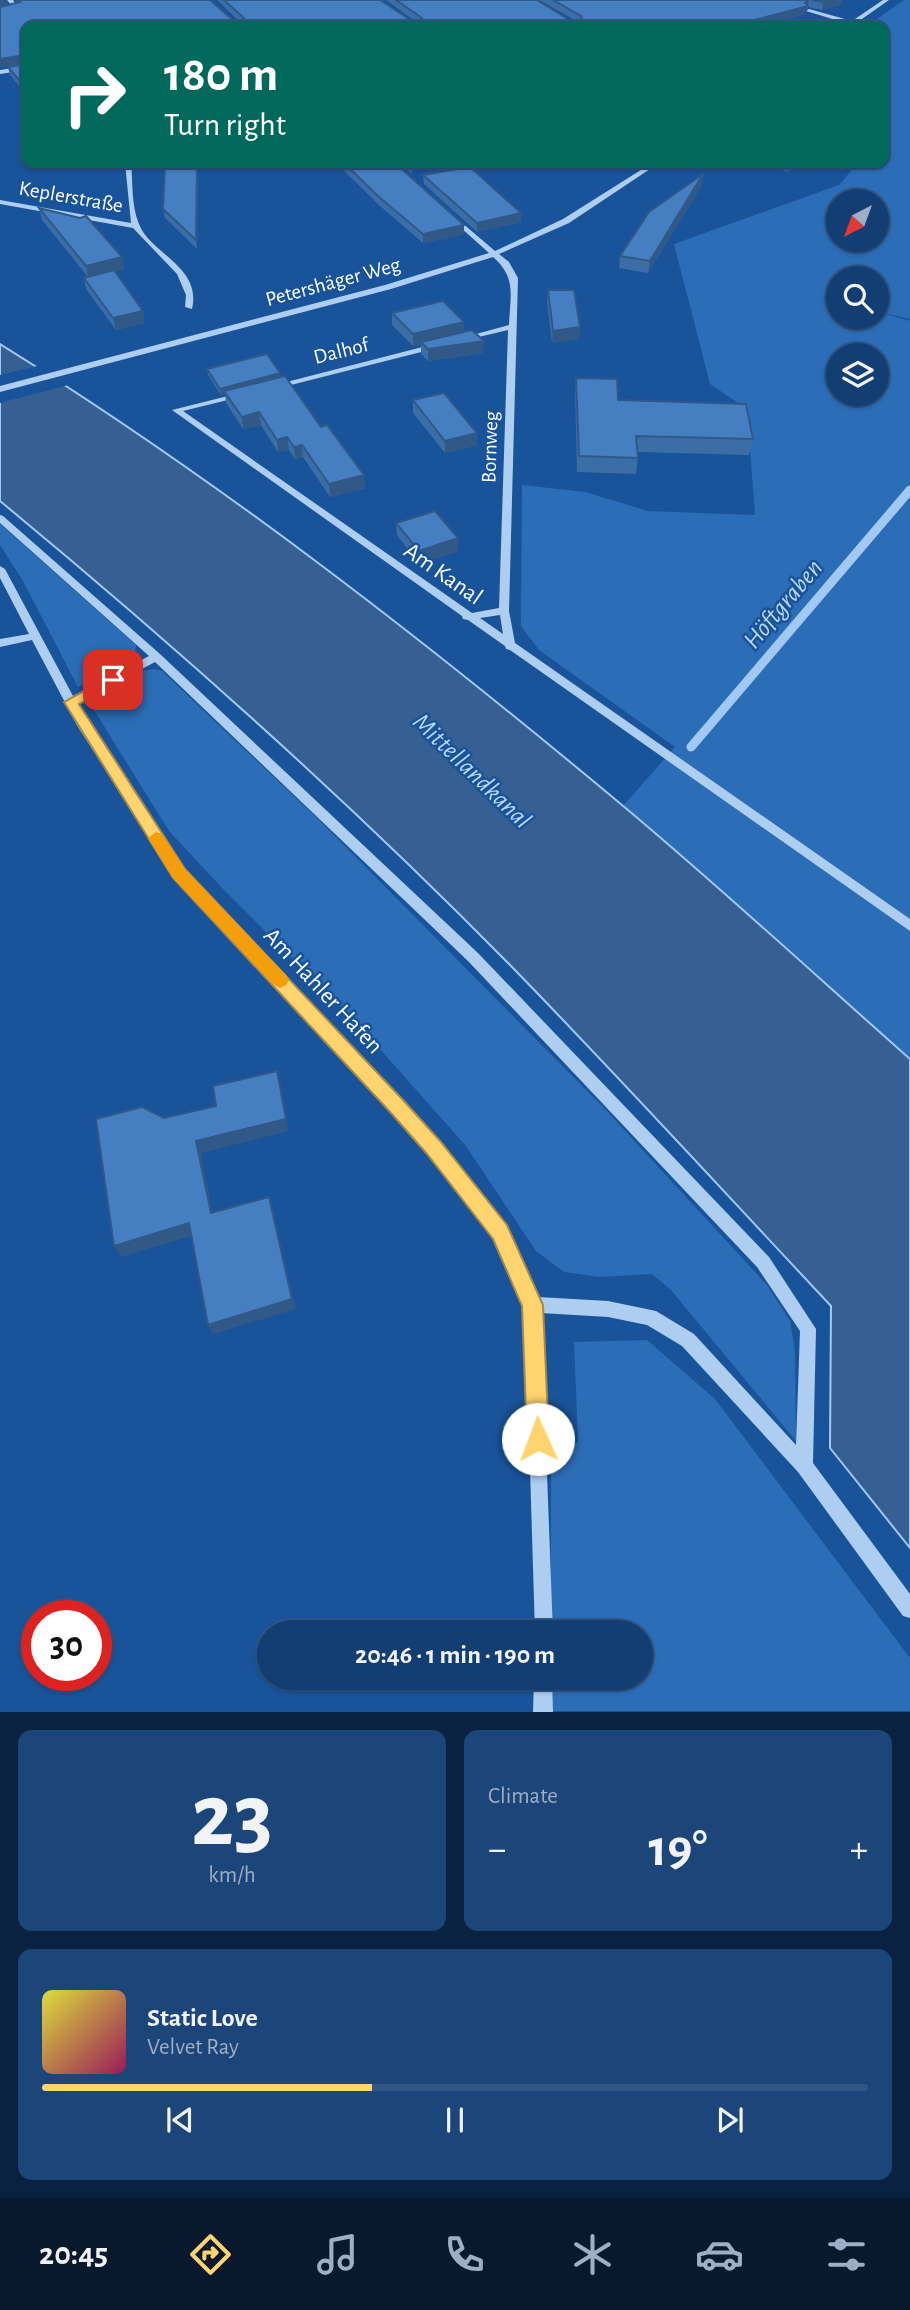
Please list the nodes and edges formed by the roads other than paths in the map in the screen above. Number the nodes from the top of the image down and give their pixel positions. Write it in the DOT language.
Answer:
graph roads {
  1 [pos="10,0"];
  2 [pos="886,0"];
  3 [pos="0,11"];
  4 [pos="809,11"];
  5 [pos="839,21"];
  6 [pos="857,21"];
  7 [pos="21,69"];
  8 [pos="0,72"];
  9 [pos="129,168"];
  10 [pos="648,168"];
  11 [pos="0,202"];
  12 [pos="443,208"];
  13 [pos="135,226"];
  14 [pos="494,254"];
  15 [pos="189,307"];
  16 [pos="513,326"];
  17 [pos="271,387"];
  18 [pos="0,389"];
  19 [pos="257,390"];
  20 [pos="0,518"];
  21 [pos="0,569"];
  22 [pos="504,611"];
  23 [pos="467,617"];
  24 [pos="36,636"];
  25 [pos="0,643"];
  26 [pos="510,647"];
  27 [pos="156,657"];
  28 [pos="71,702"];
  29 [pos="910,926"];
  30 [pos="533,1305"];
  31 [pos="804,1466"];
  32 [pos="910,1609"];
  33 [pos="544,1620"];
  34 [pos="543,1690"];
  35 [pos="543,1712"];
  1 -- 3 [label="street"];
  2 -- 6 [label="street"];
  4 -- 5 [label="street"];
  7 -- 8 [label="street"];
  9 -- 13 [label="street"];
  10 -- 14 [label="street, Petershäger Weg"];
  11 -- 13 [label="street, Keplerstraße"];
  12 -- 14 [label="street, Bornweg"];
  13 -- 15 [label="street"];
  14 -- 16 [label="street, Bornweg"];
  14 -- 18 [label="street, Petershäger Weg"];
  16 -- 17 [label="street, Dalhof"];
  16 -- 22 [label="street, Bornweg"];
  19 -- 23 [label="street, Am Kanal"];
  20 -- 27 [label="street"];
  21 -- 24 [label="street, Am Hahler Hafen"];
  22 -- 23 [label="street"];
  22 -- 26 [label="street, Bornweg"];
  23 -- 26 [label="street, Am Kanal"];
  24 -- 25 [label="street"];
  24 -- 28 [label="street, Am Hahler Hafen"];
  26 -- 29 [label="street, Am Kanal"];
  27 -- 28 [label="lane"];
  27 -- 31 [label="street"];
  28 -- 30 [label="street, Am Hahler Hafen"];
  30 -- 31 [label="lane"];
  30 -- 33 [label="street, Am Hahler Hafen"];
  31 -- 32 [label="lane"];
  34 -- 35 [label="street"];
}
